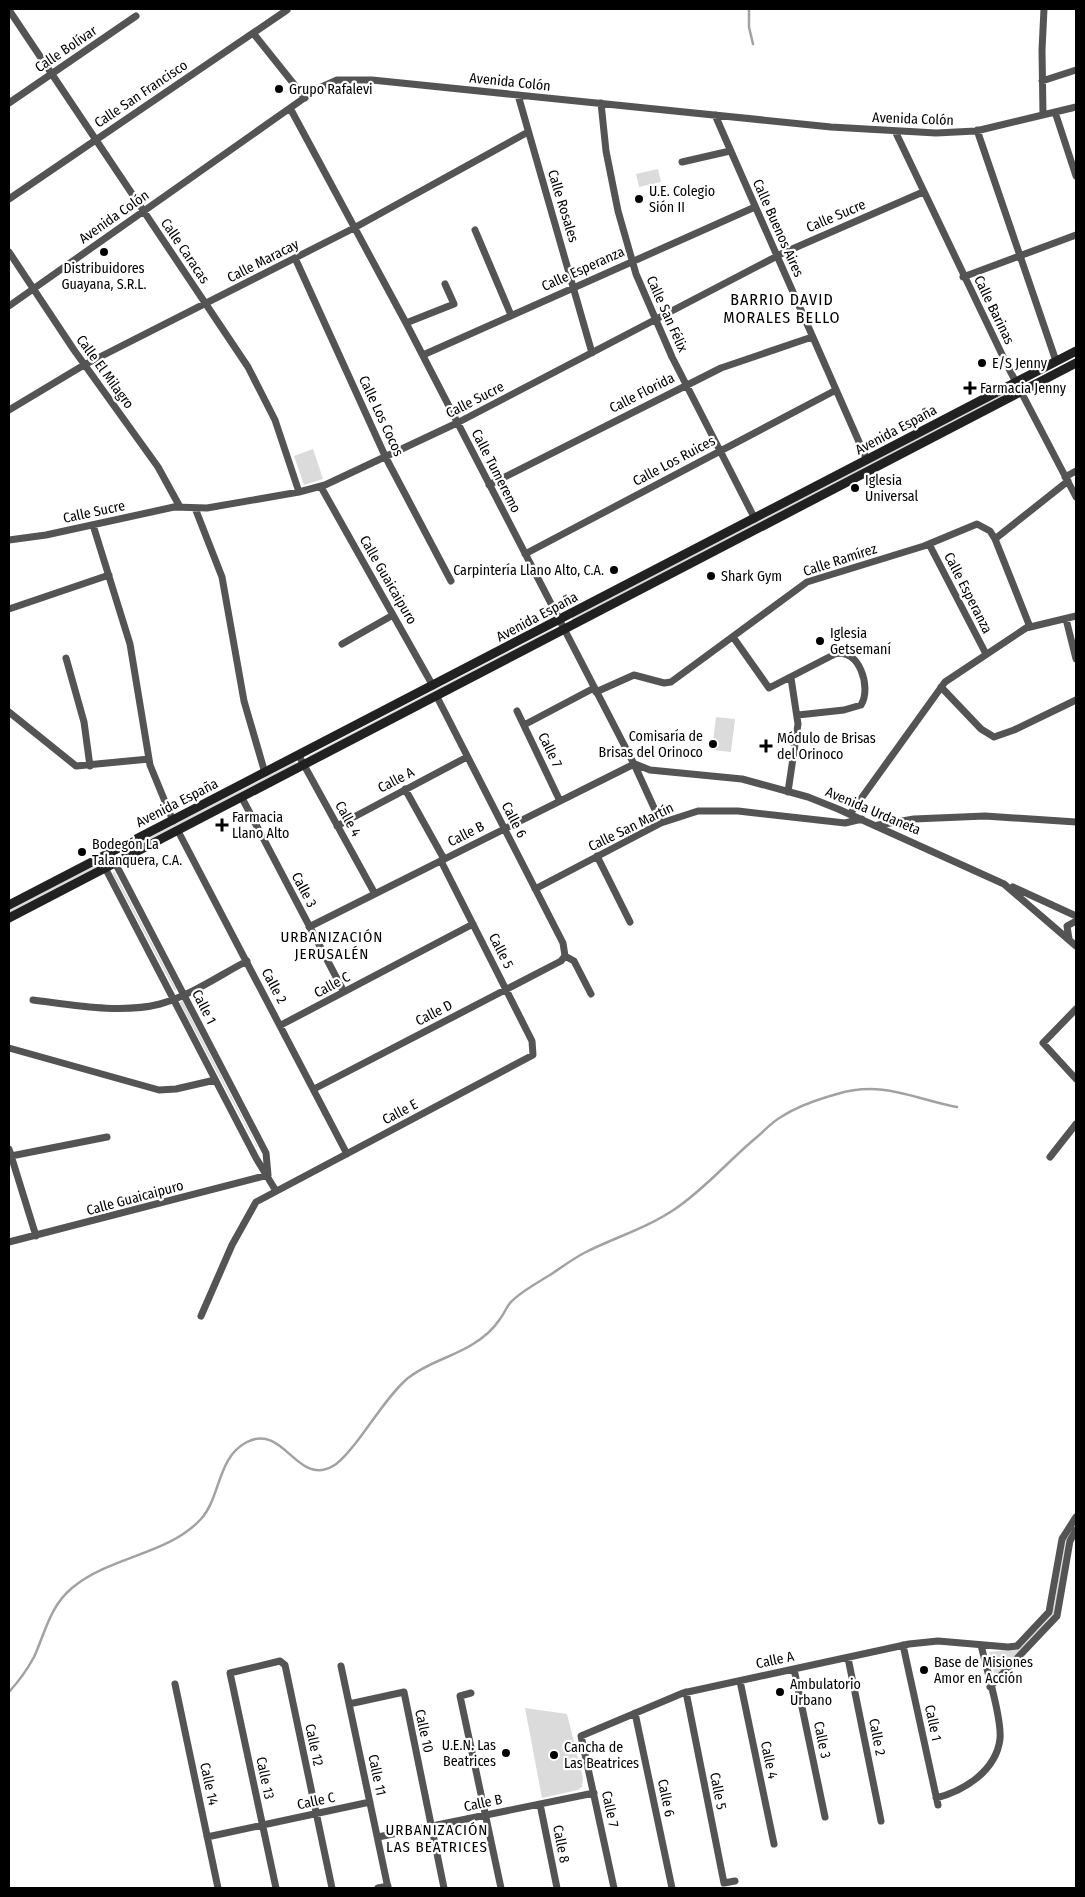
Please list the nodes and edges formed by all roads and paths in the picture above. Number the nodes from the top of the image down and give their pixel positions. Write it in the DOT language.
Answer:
graph roads {
  1 [pos="1044,9"];
  2 [pos="9,10"];
  3 [pos="287,10"];
  4 [pos="136,16"];
  5 [pos="253,33"];
  6 [pos="1076,70"];
  7 [pos="51,74"];
  8 [pos="1042,81"];
  9 [pos="518,95"];
  10 [pos="305,98"];
  11 [pos="9,103"];
  12 [pos="601,103"];
  13 [pos="1076,106"];
  14 [pos="290,108"];
  15 [pos="1054,112"];
  16 [pos="715,115"];
  17 [pos="1043,115"];
  18 [pos="977,130"];
  19 [pos="895,131"];
  20 [pos="528,132"];
  21 [pos="95,141"];
  22 [pos="730,151"];
  23 [pos="682,162"];
  24 [pos="1076,176"];
  25 [pos="923,192"];
  26 [pos="9,199"];
  27 [pos="755,207"];
  28 [pos="143,212"];
  29 [pos="354,228"];
  30 [pos="476,230"];
  31 [pos="1076,235"];
  32 [pos="9,252"];
  33 [pos="1020,256"];
  34 [pos="776,257"];
  35 [pos="295,258"];
  36 [pos="632,261"];
  37 [pos="963,277"];
  38 [pos="445,284"];
  39 [pos="574,287"];
  40 [pos="33,290"];
  41 [pos="206,304"];
  42 [pos="9,306"];
  43 [pos="511,315"];
  44 [pos="655,320"];
  45 [pos="406,324"];
  46 [pos="812,337"];
  47 [pos="1076,351"];
  48 [pos="592,353"];
  49 [pos="422,355"];
  50 [pos="1056,361"];
  51 [pos="1076,364"];
  52 [pos="84,365"];
  53 [pos="1016,382"];
  54 [pos="686,385"];
  55 [pos="836,390"];
  56 [pos="1021,392"];
  57 [pos="9,410"];
  58 [pos="458,423"];
  59 [pos="720,450"];
  60 [pos="386,458"];
  61 [pos="867,460"];
  62 [pos="1076,470"];
  63 [pos="1066,479"];
  64 [pos="489,485"];
  65 [pos="321,487"];
  66 [pos="299,492"];
  67 [pos="1076,497"];
  68 [pos="180,507"];
  69 [pos="195,508"];
  70 [pos="755,519"];
  71 [pos="93,525"];
  72 [pos="995,539"];
  73 [pos="9,540"];
  74 [pos="929,544"];
  75 [pos="525,554"];
  76 [pos="109,575"];
  77 [pos="451,581"];
  78 [pos="9,610"];
  79 [pos="393,615"];
  80 [pos="1076,616"];
  81 [pos="1066,618"];
  82 [pos="559,621"];
  83 [pos="1030,627"];
  84 [pos="564,630"];
  85 [pos="733,637"];
  86 [pos="342,644"];
  87 [pos="986,654"];
  88 [pos="66,658"];
  89 [pos="1076,658"];
  90 [pos="791,678"];
  91 [pos="432,686"];
  92 [pos="941,687"];
  93 [pos="595,690"];
  94 [pos="437,697"];
  95 [pos="1076,700"];
  96 [pos="517,711"];
  97 [pos="9,712"];
  98 [pos="798,715"];
  99 [pos="524,725"];
  100 [pos="299,756"];
  101 [pos="467,757"];
  102 [pos="149,759"];
  103 [pos="634,764"];
  104 [pos="90,766"];
  105 [pos="304,766"];
  106 [pos="265,773"];
  107 [pos="405,789"];
  108 [pos="788,792"];
  109 [pos="242,798"];
  110 [pos="560,801"];
  111 [pos="850,814"];
  112 [pos="862,819"];
  113 [pos="173,821"];
  114 [pos="1076,822"];
  115 [pos="661,823"];
  116 [pos="337,826"];
  117 [pos="877,826"];
  118 [pos="505,829"];
  119 [pos="178,831"];
  120 [pos="110,853"];
  121 [pos="598,856"];
  122 [pos="100,858"];
  123 [pos="443,860"];
  124 [pos="115,863"];
  125 [pos="106,868"];
  126 [pos="1004,884"];
  127 [pos="535,889"];
  128 [pos="375,894"];
  129 [pos="9,905"];
  130 [pos="1076,916"];
  131 [pos="9,918"];
  132 [pos="1076,921"];
  133 [pos="630,922"];
  134 [pos="473,924"];
  135 [pos="309,927"];
  136 [pos="1069,939"];
  137 [pos="1076,946"];
  138 [pos="565,956"];
  139 [pos="247,961"];
  140 [pos="506,990"];
  141 [pos="344,992"];
  142 [pos="183,994"];
  143 [pos="591,994"];
  144 [pos="173,999"];
  145 [pos="33,1000"];
  146 [pos="1076,1009"];
  147 [pos="281,1026"];
  148 [pos="9,1048"];
  149 [pos="534,1053"];
  150 [pos="1076,1079"];
  151 [pos="215,1080"];
  152 [pos="314,1089"];
  153 [pos="1076,1124"];
  154 [pos="108,1136"];
  155 [pos="10,1153"];
  156 [pos="347,1154"];
  157 [pos="1050,1157"];
  158 [pos="268,1175"];
  159 [pos="276,1191"];
  160 [pos="36,1236"];
  161 [pos="9,1242"];
  162 [pos="201,1316"];
  163 [pos="1076,1517"];
  164 [pos="1076,1530"];
  165 [pos="903,1645"];
  166 [pos="981,1645"];
  167 [pos="848,1658"];
  168 [pos="341,1666"];
  169 [pos="794,1669"];
  170 [pos="230,1673"];
  171 [pos="740,1680"];
  172 [pos="175,1684"];
  173 [pos="990,1687"];
  174 [pos="686,1692"];
  175 [pos="471,1694"];
  176 [pos="349,1704"];
  177 [pos="635,1713"];
  178 [pos="581,1736"];
  179 [pos="594,1793"];
  180 [pos="370,1802"];
  181 [pos="540,1804"];
  182 [pos="316,1814"];
  183 [pos="486,1815"];
  184 [pos="826,1817"];
  185 [pos="881,1821"];
  186 [pos="263,1825"];
  187 [pos="432,1826"];
  188 [pos="207,1837"];
  189 [pos="378,1837"];
  190 [pos="774,1844"];
  191 [pos="735,1881"];
  192 [pos="388,1887"];
  193 [pos="218,1888"];
  194 [pos="276,1888"];
  195 [pos="332,1888"];
  196 [pos="378,1888"];
  197 [pos="444,1888"];
  198 [pos="501,1888"];
  199 [pos="557,1888"];
  200 [pos="614,1888"];
  201 [pos="672,1888"];
  1 -- 8 [label="street"];
  2 -- 7 [label="street, Calle Caracas"];
  3 -- 5 [label="street, Calle San Francisco"];
  4 -- 7 [label="street, Calle Bolívar"];
  5 -- 10 [label="street"];
  5 -- 21 [label="street, Calle San Francisco"];
  6 -- 8 [label="street"];
  7 -- 11 [label="street, Calle Bolívar"];
  7 -- 21 [label="street, Calle Caracas"];
  8 -- 17 [label="street"];
  9 -- 10 [label="street, Avenida Colón"];
  9 -- 12 [label="street, Avenida Colón"];
  9 -- 20 [label="street, Calle Rosales"];
  10 -- 14 [label="street, Avenida Colón"];
  12 -- 16 [label="street, Avenida Colón"];
  12 -- 36 [label="street, Calle San Félix"];
  13 -- 15 [label="street, Avenida Colón"];
  14 -- 28 [label="street, Avenida Colón"];
  14 -- 29 [label="street, Calle Tumeremo"];
  15 -- 17 [label="street, Avenida Colón"];
  15 -- 24 [label="street"];
  16 -- 19 [label="street, Avenida Colón"];
  16 -- 22 [label="street, Calle Buenos Aires"];
  17 -- 18 [label="street, Avenida Colón"];
  18 -- 19 [label="street, Avenida Colón"];
  18 -- 33 [label="street"];
  19 -- 25 [label="street, Calle Barinas"];
  20 -- 29 [label="street, Calle Maracay"];
  20 -- 39 [label="street, Calle Rosales"];
  21 -- 26 [label="street, Calle San Francisco"];
  21 -- 28 [label="street, Calle Caracas"];
  22 -- 23 [label="street"];
  22 -- 27 [label="street, Calle Buenos Aires"];
  25 -- 34 [label="street, Calle Sucre"];
  25 -- 37 [label="street, Calle Barinas"];
  27 -- 34 [label="street, Calle Buenos Aires"];
  27 -- 36 [label="street, Calle Esperanza"];
  28 -- 40 [label="street, Avenida Colón"];
  28 -- 41 [label="street, Calle Caracas"];
  29 -- 35 [label="street, Calle Maracay"];
  29 -- 45 [label="street, Calle Tumeremo"];
  30 -- 43 [label="street"];
  31 -- 33 [label="street"];
  32 -- 40 [label="street, Calle El Milagro"];
  33 -- 37 [label="street"];
  33 -- 50 [label="street"];
  34 -- 44 [label="street, Calle Sucre"];
  34 -- 46 [label="street, Calle Buenos Aires"];
  35 -- 41 [label="street, Calle Maracay"];
  35 -- 60 [label="street, Calle Los Cocos"];
  36 -- 39 [label="street, Calle Esperanza"];
  36 -- 44 [label="street, Calle San Félix"];
  37 -- 53 [label="street, Calle Barinas"];
  38 -- 45 [label="street"];
  39 -- 43 [label="street, Calle Esperanza"];
  39 -- 48 [label="street, Calle Rosales"];
  40 -- 42 [label="street, Avenida Colón"];
  40 -- 52 [label="street, Calle El Milagro"];
  41 -- 52 [label="street, Calle Maracay"];
  41 -- 66 [label="street, Calle Caracas"];
  43 -- 49 [label="street, Calle Esperanza"];
  44 -- 48 [label="street, Calle Sucre"];
  44 -- 54 [label="street, Calle San Félix"];
  45 -- 49 [label="street, Calle Tumeremo"];
  46 -- 54 [label="street, Calle Florida"];
  46 -- 55 [label="street, Calle Buenos Aires"];
  47 -- 50 [label="main road, Avenida España"];
  48 -- 58 [label="street, Calle Sucre"];
  49 -- 58 [label="street, Calle Tumeremo"];
  50 -- 53 [label="main road, Avenida España"];
  51 -- 56 [label="main road, Avenida España"];
  52 -- 57 [label="street, Calle Maracay"];
  52 -- 68 [label="street, Calle El Milagro"];
  53 -- 56 [label="street, Calle Barinas"];
  53 -- 61 [label="main road, Avenida España"];
  54 -- 59 [label="street, Calle San Félix"];
  54 -- 64 [label="street, Calle Florida"];
  55 -- 59 [label="street, Calle Los Ruices"];
  55 -- 61 [label="street, Calle Buenos Aires"];
  56 -- 63 [label="street, Calle Barinas"];
  56 -- 84 [label="main road, Avenida España"];
  58 -- 60 [label="street, Calle Sucre"];
  58 -- 64 [label="street, Calle Tumeremo"];
  59 -- 70 [label="street, Calle San Félix"];
  59 -- 75 [label="street, Calle Los Ruices"];
  60 -- 65 [label="street, Calle Sucre"];
  60 -- 77 [label="street, Calle Los Cocos"];
  61 -- 70 [label="main road, Avenida España"];
  62 -- 63 [label="street"];
  63 -- 67 [label="street, Calle Barinas"];
  63 -- 72 [label="street"];
  64 -- 75 [label="street, Calle Tumeremo"];
  65 -- 66 [label="street, Calle Sucre"];
  65 -- 79 [label="street, Calle Guaicaipuro"];
  66 -- 69 [label="street, Calle Sucre"];
  68 -- 69 [label="street, Calle Sucre"];
  68 -- 71 [label="street, Calle Sucre"];
  69 -- 106 [label="street"];
  70 -- 82 [label="main road, Avenida España"];
  71 -- 73 [label="street, Calle Sucre"];
  71 -- 76 [label="street"];
  72 -- 74 [label="street, Calle Ramírez"];
  72 -- 83 [label="street"];
  74 -- 85 [label="street, Calle Ramírez"];
  74 -- 87 [label="street, Calle Esperanza"];
  75 -- 82 [label="street, Calle Tumeremo"];
  76 -- 78 [label="street"];
  76 -- 102 [label="street"];
  79 -- 86 [label="street"];
  79 -- 91 [label="street, Calle Guaicaipuro"];
  80 -- 81 [label="street"];
  81 -- 83 [label="street"];
  81 -- 89 [label="street"];
  82 -- 84 [label="street, Calle Tumeremo"];
  82 -- 91 [label="main road, Avenida España"];
  83 -- 87 [label="street"];
  84 -- 93 [label="street, Calle Tumeremo"];
  84 -- 94 [label="main road, Avenida España"];
  85 -- 90 [label="street"];
  85 -- 93 [label="street, Calle Ramírez"];
  87 -- 92 [label="street"];
  88 -- 104 [label="street"];
  90 -- 98 [label="street"];
  90 -- 98 [label="street"];
  91 -- 100 [label="main road, Avenida España"];
  92 -- 95 [label="street"];
  92 -- 111 [label="street"];
  93 -- 99 [label="street"];
  93 -- 103 [label="street, Calle Tumeremo"];
  94 -- 101 [label="street, Calle 6"];
  94 -- 105 [label="main road, Avenida España"];
  96 -- 99 [label="street, Calle 7"];
  97 -- 104 [label="street"];
  98 -- 108 [label="street"];
  99 -- 110 [label="street, Calle 7"];
  100 -- 105 [label="street, Calle 4"];
  100 -- 106 [label="main road, Avenida España"];
  101 -- 107 [label="street, Calle A"];
  101 -- 118 [label="street, Calle 6"];
  102 -- 104 [label="street"];
  102 -- 113 [label="street"];
  103 -- 108 [label="street, Avenida Urdaneta"];
  103 -- 110 [label="street, Calle B"];
  103 -- 115 [label="street, Calle Tumeremo"];
  105 -- 109 [label="main road, Avenida España"];
  105 -- 116 [label="street, Calle 4"];
  106 -- 113 [label="main road, Avenida España"];
  107 -- 116 [label="street, Calle A"];
  107 -- 123 [label="street, Calle 5"];
  108 -- 111 [label="street, Avenida Urdaneta"];
  109 -- 119 [label="main road, Avenida España"];
  109 -- 135 [label="street, Calle 3"];
  110 -- 118 [label="street, Calle B"];
  111 -- 112 [label="street, Avenida Urdaneta"];
  112 -- 115 [label="street, Calle San Martín"];
  112 -- 117 [label="street, Avenida Urdaneta"];
  113 -- 120 [label="main road, Avenida España"];
  114 -- 117 [label="street"];
  115 -- 121 [label="street, Calle San Martín"];
  116 -- 128 [label="street, Calle 4"];
  117 -- 126 [label="street, Avenida Urdaneta"];
  118 -- 123 [label="street, Calle B"];
  118 -- 127 [label="street, Calle 6"];
  119 -- 124 [label="main road, Avenida España"];
  119 -- 139 [label="street, Calle 2"];
  120 -- 122 [label="main road, Avenida España"];
  120 -- 124 [label="street, Calle 1"];
  121 -- 127 [label="street, Calle San Martín"];
  121 -- 133 [label="street"];
  122 -- 125 [label="street, Calle 1"];
  122 -- 129 [label="main road, Avenida España"];
  123 -- 128 [label="street, Calle B"];
  123 -- 134 [label="street, Calle 5"];
  124 -- 125 [label="main road, Avenida España"];
  124 -- 142 [label="street, Calle 1"];
  125 -- 131 [label="main road, Avenida España"];
  125 -- 144 [label="street, Calle 1"];
  126 -- 130 [label="street"];
  126 -- 136 [label="street, Avenida Urdaneta"];
  127 -- 138 [label="street, Calle 6"];
  128 -- 135 [label="street, Calle B"];
  132 -- 136 [label="street"];
  134 -- 140 [label="street, Calle 5"];
  134 -- 141 [label="street, Calle C"];
  135 -- 141 [label="street, Calle 3"];
  136 -- 137 [label="street, Avenida Urdaneta"];
  138 -- 140 [label="street, Calle D"];
  138 -- 143 [label="street"];
  139 -- 142 [label="street"];
  139 -- 147 [label="street, Calle 2"];
  140 -- 149 [label="street, Calle 5"];
  140 -- 152 [label="street, Calle D"];
  141 -- 147 [label="street, Calle C"];
  142 -- 144 [label="street"];
  142 -- 158 [label="street, Calle 1"];
  144 -- 145 [label="street"];
  144 -- 151 [label="street, Calle 1"];
  146 -- 150 [label="street"];
  147 -- 152 [label="street, Calle 2"];
  148 -- 151 [label="street"];
  149 -- 156 [label="street, Calle E"];
  151 -- 158 [label="street, Calle 1"];
  152 -- 156 [label="street, Calle 2"];
  153 -- 157 [label="street"];
  154 -- 155 [label="street"];
  155 -- 160 [label="street"];
  156 -- 159 [label="street, Calle E"];
  158 -- 159 [label="street, Calle 1"];
  158 -- 160 [label="street, Calle Guaicaipuro"];
  159 -- 162 [label="street, Calle E"];
  160 -- 161 [label="street, Calle Guaicaipuro"];
  163 -- 166 [label="street, Calle A"];
  164 -- 173 [label="street"];
  165 -- 166 [label="street, Calle A"];
  165 -- 167 [label="street, Calle A"];
  165 -- 173 [label="street, Calle 1"];
  166 -- 173 [label="street"];
  167 -- 169 [label="street, Calle A"];
  167 -- 185 [label="street, Calle 2"];
  168 -- 176 [label="street, Calle 11"];
  169 -- 171 [label="street, Calle A"];
  169 -- 184 [label="street, Calle 3"];
  170 -- 182 [label="street, Calle 12"];
  170 -- 186 [label="street, Calle 13"];
  171 -- 174 [label="street, Calle A"];
  171 -- 190 [label="street, Calle 4"];
  172 -- 188 [label="street, Calle 14"];
  174 -- 177 [label="street, Calle A"];
  174 -- 191 [label="street, Calle 5"];
  175 -- 183 [label="street"];
  176 -- 180 [label="street, Calle 11"];
  176 -- 187 [label="street, Calle 10"];
  177 -- 178 [label="street, Calle A"];
  177 -- 201 [label="street, Calle 6"];
  178 -- 179 [label="street, Calle 7"];
  179 -- 181 [label="street, Calle B"];
  179 -- 200 [label="street, Calle 7"];
  180 -- 182 [label="street, Calle C"];
  180 -- 189 [label="street, Calle 11"];
  181 -- 183 [label="street, Calle B"];
  181 -- 199 [label="street, Calle 8"];
  182 -- 186 [label="street, Calle C"];
  182 -- 195 [label="street, Calle 12"];
  183 -- 187 [label="street, Calle B"];
  183 -- 198 [label="street"];
  186 -- 188 [label="street, Calle C"];
  186 -- 194 [label="street, Calle 13"];
  187 -- 189 [label="street, Calle B"];
  187 -- 197 [label="street, Calle 10"];
  188 -- 193 [label="street, Calle 14"];
  189 -- 192 [label="street, Calle 11"];
  192 -- 196 [label="street"];
}
